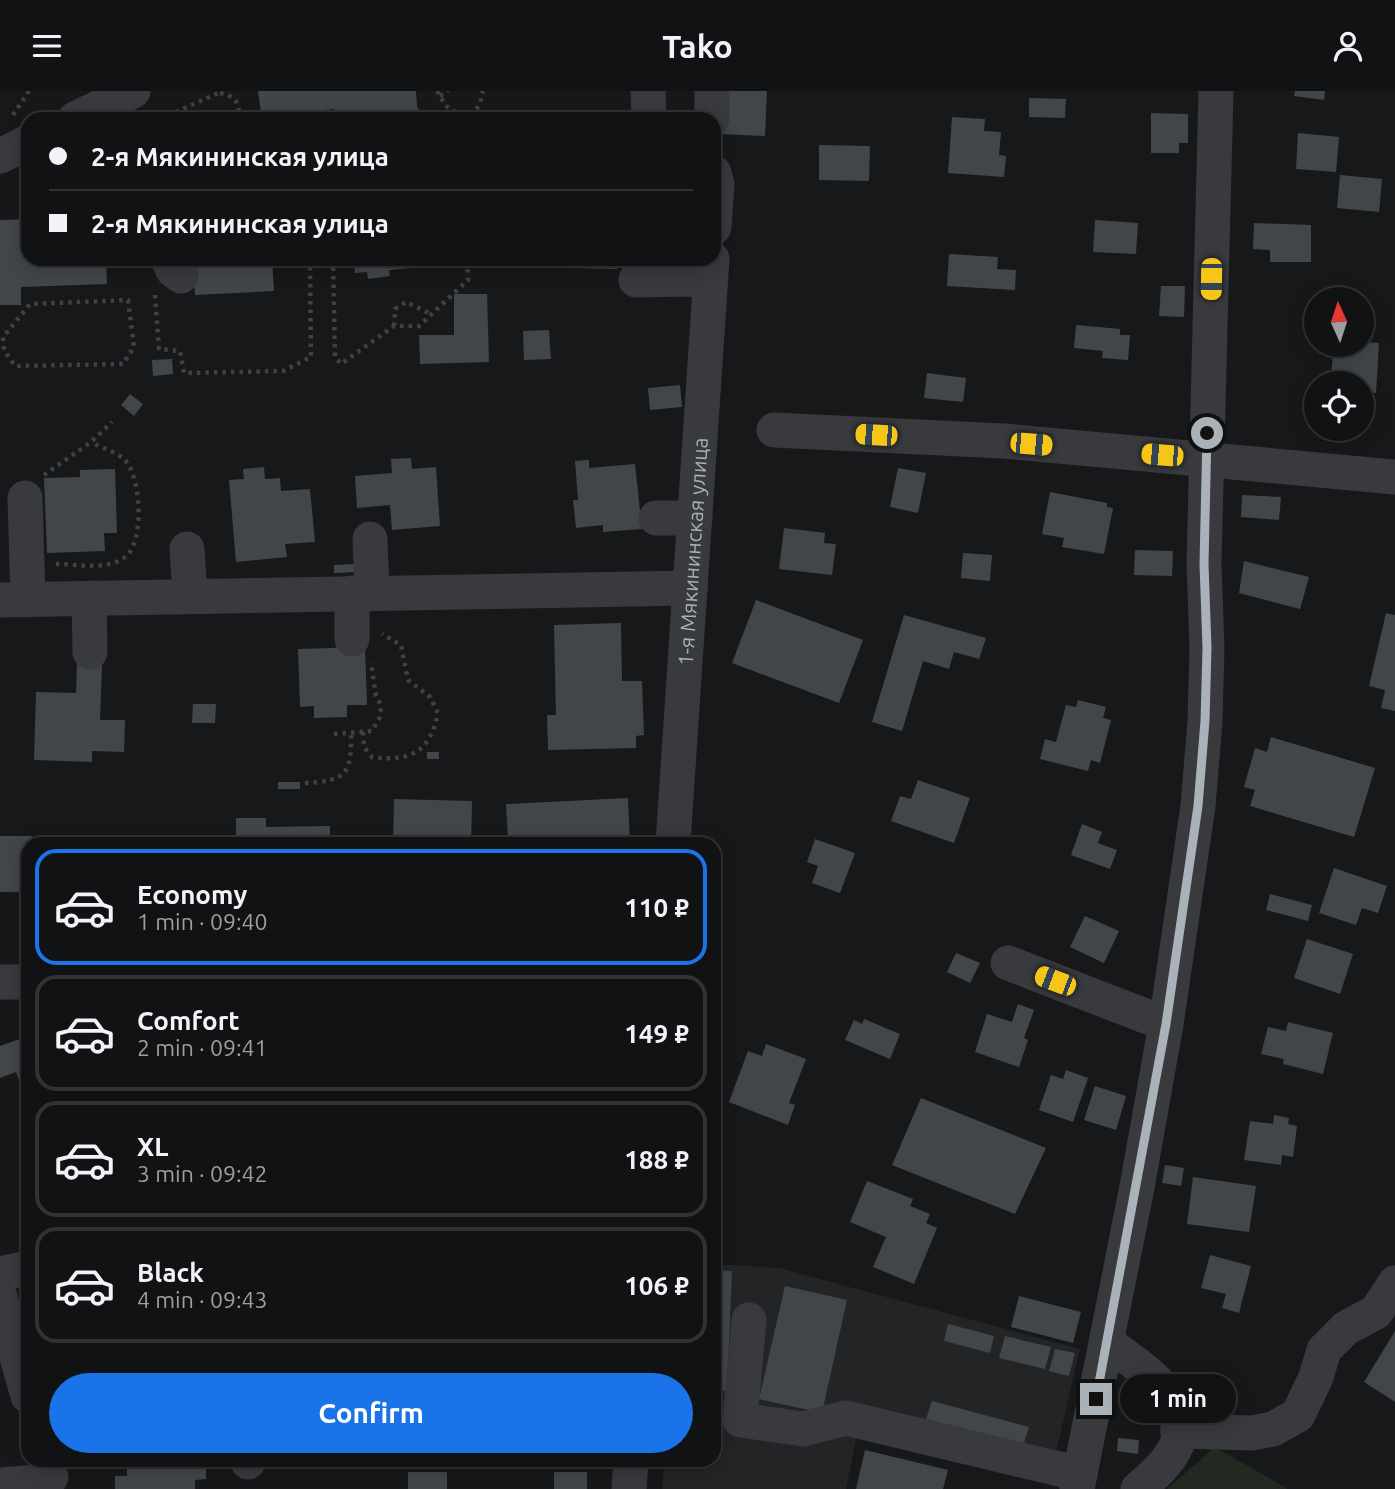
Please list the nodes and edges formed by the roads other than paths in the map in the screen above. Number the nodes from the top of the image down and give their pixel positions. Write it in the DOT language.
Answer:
graph roads {
  1 [pos="133,91"];
  2 [pos="648,91"];
  3 [pos="712,91"];
  4 [pos="1216,91"];
  5 [pos="90,112"];
  6 [pos="649,112"];
  7 [pos="712,112"];
  8 [pos="17,130"];
  9 [pos="0,156"];
  10 [pos="0,166"];
  11 [pos="21,166"];
  12 [pos="711,270"];
  13 [pos="636,281"];
  14 [pos="774,430"];
  15 [pos="1206,458"];
  16 [pos="1395,477"];
  17 [pos="25,498"];
  18 [pos="656,518"];
  19 [pos="695,518"];
  20 [pos="370,539"];
  21 [pos="187,549"];
  22 [pos="690,588"];
  23 [pos="362,593"];
  24 [pos="190,596"];
  25 [pos="89,598"];
  26 [pos="14,600"];
  27 [pos="368,643"];
  28 [pos="90,652"];
  29 [pos="673,837"];
  30 [pos="1008,963"];
  31 [pos="0,982"];
  32 [pos="21,982"];
  33 [pos="1166,1024"];
  34 [pos="21,1270"];
  35 [pos="0,1274"];
  36 [pos="1395,1283"];
  37 [pos="0,1297"];
  38 [pos="749,1320"];
  39 [pos="1107,1343"];
  40 [pos="21,1371"];
  41 [pos="1178,1431"];
  42 [pos="630,1467"];
  43 [pos="51,1475"];
  44 [pos="1079,1481"];
  45 [pos="0,1485"];
  46 [pos="629,1489"];
  47 [pos="1138,1489"];
  1 -- 5 [label="street"];
  2 -- 6 [label="street"];
  3 -- 7 [label="street"];
  4 -- 15 [label="street"];
  8 -- 9 [label="street"];
  10 -- 11 [label="street"];
  12 -- 13 [label="street"];
  12 -- 19 [label="street, 1-я Мякининская улица"];
  14 -- 15 [label="street"];
  15 -- 16 [label="street"];
  15 -- 33 [label="street"];
  17 -- 26 [label="street"];
  18 -- 19 [label="street"];
  19 -- 22 [label="street, 1-я Мякининская улица"];
  20 -- 23 [label="street"];
  21 -- 24 [label="street"];
  22 -- 23 [label="street"];
  22 -- 29 [label="street, 1-я Мякининская улица"];
  23 -- 24 [label="street"];
  23 -- 27 [label="street"];
  24 -- 25 [label="street"];
  25 -- 26 [label="street"];
  25 -- 28 [label="street"];
  30 -- 33 [label="street"];
  31 -- 32 [label="street"];
  33 -- 39 [label="street"];
  34 -- 35 [label="street"];
  36 -- 41 [label="street"];
  37 -- 40 [label="street"];
  38 -- 44 [label="street"];
  39 -- 41 [label="street"];
  39 -- 44 [label="street"];
  41 -- 47 [label="street"];
  42 -- 46 [label="street"];
  43 -- 45 [label="street"];
}
